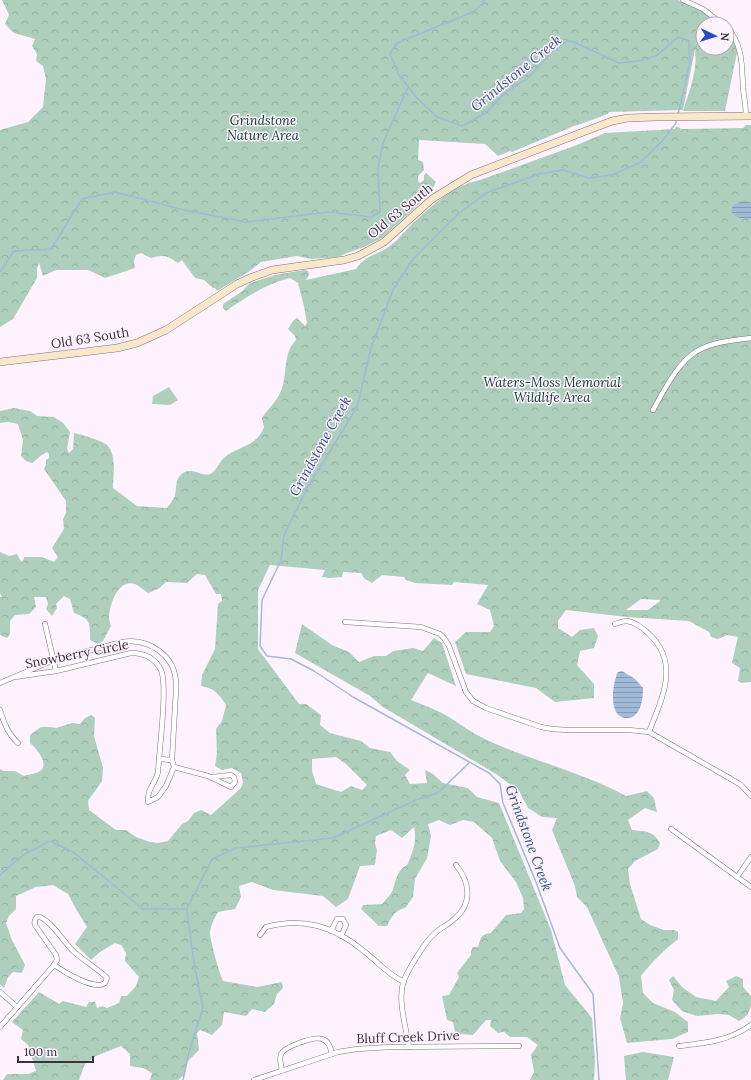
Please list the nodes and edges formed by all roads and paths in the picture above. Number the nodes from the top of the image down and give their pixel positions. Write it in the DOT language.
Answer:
graph roads {
  1 [pos="683,0"];
  2 [pos="712,16"];
  3 [pos="735,38"];
  4 [pos="748,116"];
  5 [pos="751,338"];
  6 [pos="0,362"];
  7 [pos="653,410"];
  8 [pos="345,622"];
  9 [pos="45,624"];
  10 [pos="615,624"];
  11 [pos="54,660"];
  12 [pos="56,672"];
  13 [pos="15,677"];
  14 [pos="0,683"];
  15 [pos="0,710"];
  16 [pos="649,732"];
  17 [pos="18,743"];
  18 [pos="159,759"];
  19 [pos="172,760"];
  20 [pos="174,767"];
  21 [pos="212,778"];
  22 [pos="751,796"];
  23 [pos="671,829"];
  24 [pos="751,857"];
  25 [pos="456,865"];
  26 [pos="737,877"];
  27 [pos="751,887"];
  28 [pos="331,931"];
  29 [pos="260,935"];
  30 [pos="341,936"];
  31 [pos="54,966"];
  32 [pos="404,982"];
  33 [pos="0,992"];
  34 [pos="17,1007"];
  35 [pos="751,1025"];
  36 [pos="0,1027"];
  37 [pos="520,1046"];
  38 [pos="679,1046"];
  39 [pos="409,1047"];
  40 [pos="332,1054"];
  41 [pos="282,1070"];
  42 [pos="254,1080"];
  1 -- 2 [label="street"];
  3 -- 4 [label="street"];
  4 -- 6 [label="main road, Old 63 South"];
  5 -- 7 [label="street"];
  8 -- 16 [label="street"];
  9 -- 11 [label="street"];
  10 -- 16 [label="street"];
  11 -- 12 [label="street"];
  11 -- 13 [label="street, Snowberry Circle"];
  11 -- 19 [label="street, Snowberry Circle"];
  12 -- 13 [label="street, Snowberry Circle"];
  12 -- 18 [label="street, Snowberry Circle"];
  13 -- 14 [label="street"];
  15 -- 17 [label="street"];
  16 -- 22 [label="street"];
  18 -- 19 [label="street"];
  18 -- 20 [label="street, Snowberry Circle"];
  19 -- 20 [label="street, Snowberry Circle"];
  20 -- 21 [label="street"];
  23 -- 26 [label="street"];
  24 -- 26 [label="street"];
  25 -- 32 [label="street"];
  26 -- 27 [label="street"];
  28 -- 29 [label="street"];
  28 -- 30 [label="street"];
  28 -- 30 [label="street"];
  30 -- 32 [label="street"];
  31 -- 31 [label="street"];
  31 -- 34 [label="street"];
  32 -- 39 [label="street"];
  33 -- 34 [label="street"];
  34 -- 36 [label="street"];
  35 -- 38 [label="street"];
  37 -- 39 [label="street, Bluff Creek Drive"];
  39 -- 40 [label="street, Bluff Creek Drive"];
  40 -- 41 [label="street, Bluff Creek Drive"];
  40 -- 41 [label="street"];
  41 -- 42 [label="street, Bluff Creek Drive"];
}
